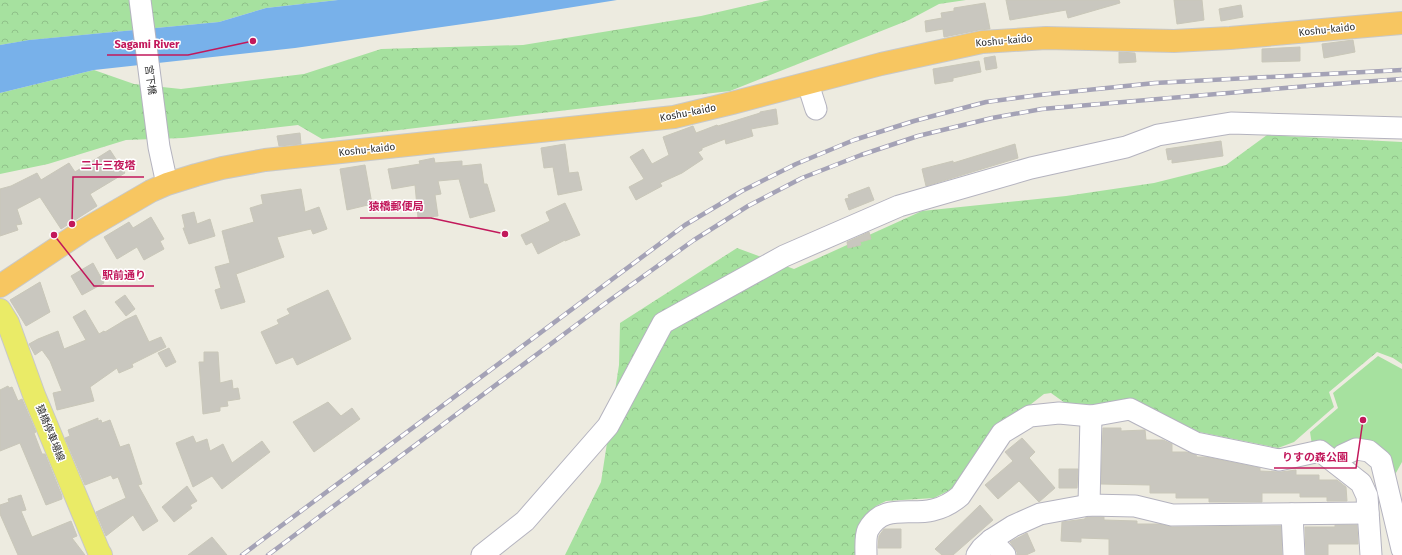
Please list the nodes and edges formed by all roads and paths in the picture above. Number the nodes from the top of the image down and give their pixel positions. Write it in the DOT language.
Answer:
graph roads {
  1 [pos="140,0"];
  2 [pos="1402,23"];
  3 [pos="808,84"];
  4 [pos="816,109"];
  5 [pos="1402,128"];
  6 [pos="167,184"];
  7 [pos="0,286"];
  8 [pos="0,310"];
  9 [pos="1090,416"];
  10 [pos="1336,463"];
  11 [pos="1090,505"];
  12 [pos="1368,513"];
  13 [pos="1292,514"];
  14 [pos="984,547"];
  15 [pos="1402,549"];
  16 [pos="99,554"];
  17 [pos="482,555"];
  18 [pos="866,555"];
  19 [pos="1005,555"];
  20 [pos="1294,555"];
  21 [pos="1371,555"];
  1 -- 6 [label="street, 宮下橋"];
  2 -- 3 [label="highway, Koshu-kaido"];
  3 -- 4 [label="street"];
  3 -- 6 [label="highway, Koshu-kaido"];
  5 -- 17 [label="street"];
  6 -- 7 [label="highway, Koshu-kaido"];
  8 -- 16 [label="main road, 猿橋停車場線"];
  9 -- 10 [label="street"];
  9 -- 11 [label="street"];
  9 -- 18 [label="street"];
  10 -- 12 [label="street"];
  10 -- 15 [label="street"];
  11 -- 13 [label="street"];
  11 -- 14 [label="street"];
  12 -- 13 [label="street"];
  12 -- 21 [label="street"];
  13 -- 20 [label="street"];
  14 -- 19 [label="street"];
}
